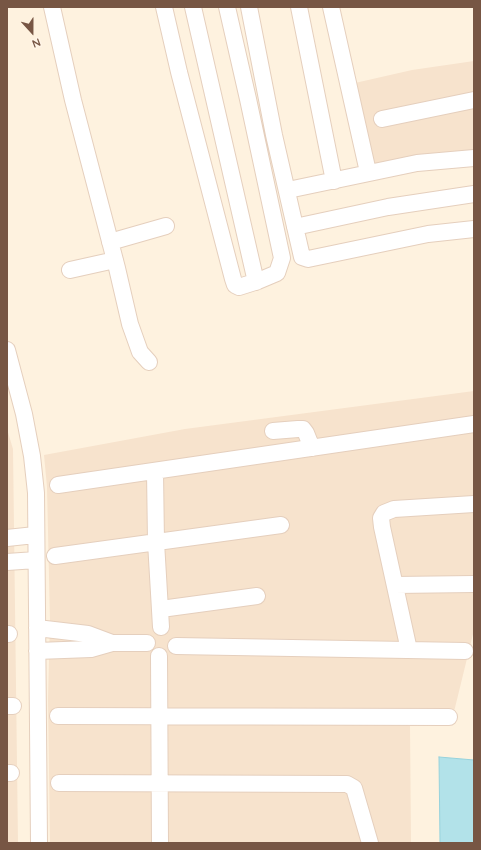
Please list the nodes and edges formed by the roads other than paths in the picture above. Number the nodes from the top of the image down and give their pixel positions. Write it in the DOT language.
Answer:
graph roads {
  1 [pos="52,7"];
  2 [pos="164,7"];
  3 [pos="193,7"];
  4 [pos="227,7"];
  5 [pos="249,7"];
  6 [pos="299,7"];
  7 [pos="331,7"];
  8 [pos="474,100"];
  9 [pos="382,119"];
  10 [pos="474,158"];
  11 [pos="368,172"];
  12 [pos="334,181"];
  13 [pos="288,190"];
  14 [pos="474,194"];
  15 [pos="166,226"];
  16 [pos="295,227"];
  17 [pos="474,229"];
  18 [pos="110,242"];
  19 [pos="115,260"];
  20 [pos="70,270"];
  21 [pos="256,282"];
  22 [pos="8,358"];
  23 [pos="149,362"];
  24 [pos="474,424"];
  25 [pos="274,431"];
  26 [pos="312,448"];
  27 [pos="155,472"];
  28 [pos="58,485"];
  29 [pos="474,504"];
  30 [pos="281,525"];
  31 [pos="35,535"];
  32 [pos="7,538"];
  33 [pos="156,542"];
  34 [pos="56,556"];
  35 [pos="36,560"];
  36 [pos="7,562"];
  37 [pos="474,584"];
  38 [pos="395,585"];
  39 [pos="258,596"];
  40 [pos="161,609"];
  41 [pos="161,627"];
  42 [pos="37,628"];
  43 [pos="112,643"];
  44 [pos="147,643"];
  45 [pos="176,646"];
  46 [pos="409,650"];
  47 [pos="37,651"];
  48 [pos="465,651"];
  49 [pos="159,656"];
  50 [pos="58,716"];
  51 [pos="159,716"];
  52 [pos="449,717"];
  53 [pos="59,783"];
  54 [pos="160,783"];
  55 [pos="39,843"];
  56 [pos="160,843"];
  57 [pos="370,843"];
  1 -- 18 [label="street"];
  2 -- 21 [label="street"];
  3 -- 21 [label="street"];
  4 -- 21 [label="street"];
  5 -- 13 [label="street"];
  6 -- 12 [label="street"];
  7 -- 11 [label="street"];
  8 -- 9 [label="street"];
  10 -- 11 [label="street"];
  11 -- 12 [label="street"];
  12 -- 13 [label="street"];
  13 -- 16 [label="street"];
  14 -- 16 [label="street"];
  15 -- 18 [label="street"];
  16 -- 17 [label="street"];
  18 -- 19 [label="street"];
  19 -- 20 [label="street"];
  19 -- 23 [label="street"];
  22 -- 31 [label="street"];
  24 -- 26 [label="street"];
  25 -- 26 [label="street"];
  26 -- 27 [label="street"];
  27 -- 28 [label="street"];
  27 -- 33 [label="street"];
  29 -- 38 [label="street"];
  30 -- 33 [label="street"];
  31 -- 32 [label="street"];
  31 -- 35 [label="street"];
  33 -- 34 [label="street"];
  33 -- 40 [label="street"];
  35 -- 36 [label="street"];
  35 -- 42 [label="street"];
  37 -- 38 [label="street"];
  38 -- 46 [label="street"];
  39 -- 40 [label="street"];
  40 -- 41 [label="street"];
  41 -- 44 [label="street"];
  41 -- 45 [label="street"];
  42 -- 43 [label="street"];
  42 -- 47 [label="street"];
  43 -- 44 [label="street"];
  43 -- 47 [label="street"];
  44 -- 49 [label="street"];
  45 -- 46 [label="street"];
  45 -- 49 [label="street"];
  46 -- 48 [label="street"];
  47 -- 55 [label="street"];
  49 -- 51 [label="street"];
  50 -- 51 [label="street"];
  51 -- 52 [label="street"];
  51 -- 54 [label="street"];
  53 -- 54 [label="street"];
  54 -- 56 [label="street"];
  54 -- 57 [label="street"];
}
